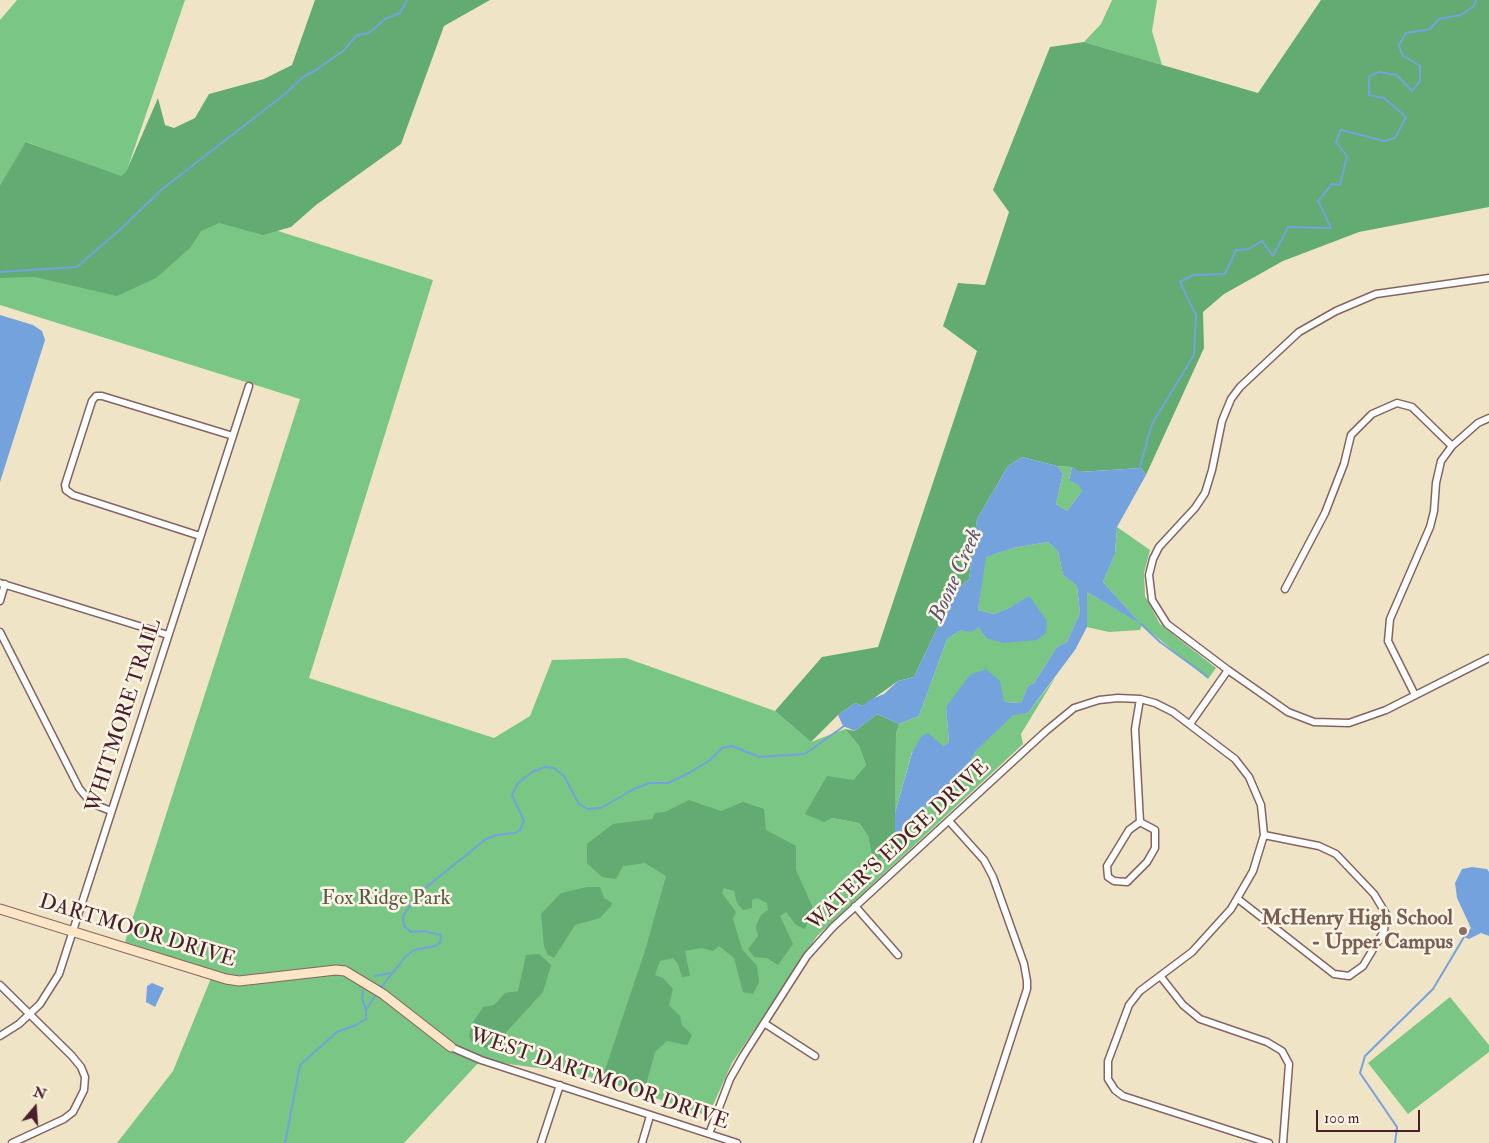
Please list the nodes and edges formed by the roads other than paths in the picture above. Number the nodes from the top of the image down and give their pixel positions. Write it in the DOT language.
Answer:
graph roads {
  1 [pos="1489,278"];
  2 [pos="249,386"];
  3 [pos="1489,418"];
  4 [pos="233,436"];
  5 [pos="1452,446"];
  6 [pos="200,536"];
  7 [pos="3,583"];
  8 [pos="1286,589"];
  9 [pos="0,601"];
  10 [pos="0,632"];
  11 [pos="168,635"];
  12 [pos="1489,658"];
  13 [pos="1228,670"];
  14 [pos="1415,695"];
  15 [pos="1140,699"];
  16 [pos="1190,724"];
  17 [pos="111,811"];
  18 [pos="949,821"];
  19 [pos="1140,822"];
  20 [pos="1264,835"];
  21 [pos="1238,899"];
  22 [pos="855,906"];
  23 [pos="0,909"];
  24 [pos="73,932"];
  25 [pos="898,954"];
  26 [pos="1161,977"];
  27 [pos="0,985"];
  28 [pos="30,1014"];
  29 [pos="764,1023"];
  30 [pos="0,1036"];
  31 [pos="451,1046"];
  32 [pos="815,1056"];
  33 [pos="560,1084"];
  34 [pos="650,1116"];
  35 [pos="709,1134"];
  36 [pos="12,1143"];
  37 [pos="541,1143"];
  38 [pos="642,1143"];
  39 [pos="737,1143"];
  40 [pos="977,1143"];
  41 [pos="1269,1143"];
  42 [pos="1283,1143"];
  1 -- 13 [label="street"];
  2 -- 4 [label="street, WHITMORE TRAIL"];
  3 -- 5 [label="street"];
  4 -- 6 [label="street, WHITMORE TRAIL"];
  4 -- 6 [label="street"];
  5 -- 8 [label="street"];
  5 -- 14 [label="street"];
  6 -- 11 [label="street, WHITMORE TRAIL"];
  7 -- 9 [label="street"];
  7 -- 11 [label="street"];
  10 -- 17 [label="street"];
  11 -- 17 [label="street, WHITMORE TRAIL"];
  12 -- 14 [label="street"];
  13 -- 14 [label="street"];
  13 -- 16 [label="street"];
  15 -- 16 [label="street, WATER’S EDGE DRIVE"];
  15 -- 18 [label="street, WATER’S EDGE DRIVE"];
  15 -- 19 [label="street"];
  16 -- 20 [label="street, WATER’S EDGE DRIVE"];
  17 -- 24 [label="street, WHITMORE TRAIL"];
  18 -- 22 [label="street, WATER’S EDGE DRIVE"];
  18 -- 40 [label="street"];
  19 -- 19 [label="street"];
  20 -- 21 [label="street"];
  20 -- 21 [label="street"];
  21 -- 26 [label="street"];
  22 -- 25 [label="street"];
  22 -- 29 [label="street, WATER’S EDGE DRIVE"];
  23 -- 24 [label="street, DARTMOOR DRIVE"];
  24 -- 28 [label="street, WHITMORE TRAIL"];
  24 -- 31 [label="street, DARTMOOR DRIVE"];
  26 -- 41 [label="street"];
  26 -- 42 [label="street"];
  27 -- 28 [label="street"];
  28 -- 30 [label="street, WHITMORE TRAIL"];
  28 -- 36 [label="street"];
  29 -- 32 [label="street"];
  29 -- 35 [label="street, WATER’S EDGE DRIVE"];
  31 -- 33 [label="street, WEST DARTMOOR DRIVE"];
  33 -- 34 [label="street, WEST DARTMOOR DRIVE"];
  33 -- 37 [label="street"];
  34 -- 35 [label="street, WEST DARTMOOR DRIVE"];
  34 -- 38 [label="street"];
  35 -- 39 [label="street, WEST DARTMOOR DRIVE"];
}
